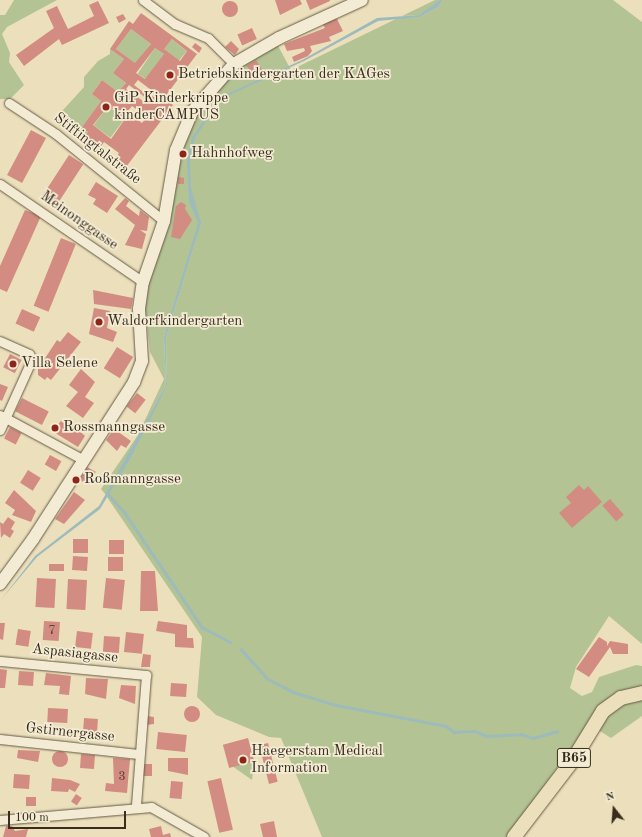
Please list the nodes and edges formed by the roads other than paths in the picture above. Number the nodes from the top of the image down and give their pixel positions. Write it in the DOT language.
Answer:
graph roads {
  1 [pos="143,0"];
  2 [pos="362,0"];
  3 [pos="234,64"];
  4 [pos="9,103"];
  5 [pos="0,184"];
  6 [pos="164,221"];
  7 [pos="143,282"];
  8 [pos="0,341"];
  9 [pos="3,416"];
  10 [pos="0,430"];
  11 [pos="82,459"];
  12 [pos="0,584"];
  13 [pos="0,661"];
  14 [pos="642,693"];
  15 [pos="0,739"];
  16 [pos="138,754"];
  17 [pos="136,806"];
  18 [pos="0,820"];
  19 [pos="204,837"];
  20 [pos="514,837"];
  1 -- 3 [label="street"];
  2 -- 3 [label="street"];
  3 -- 6 [label="street"];
  4 -- 6 [label="street, Stiftingtalstraße"];
  5 -- 7 [label="street, Meinonggasse"];
  6 -- 7 [label="street"];
  7 -- 11 [label="street"];
  8 -- 9 [label="street"];
  9 -- 10 [label="street"];
  9 -- 11 [label="street"];
  11 -- 12 [label="street"];
  13 -- 16 [label="street, Aspasiagasse"];
  14 -- 20 [label="main road, B65"];
  15 -- 16 [label="street, Gstirnergasse"];
  16 -- 17 [label="street"];
  17 -- 18 [label="street"];
  17 -- 19 [label="street"];
}
